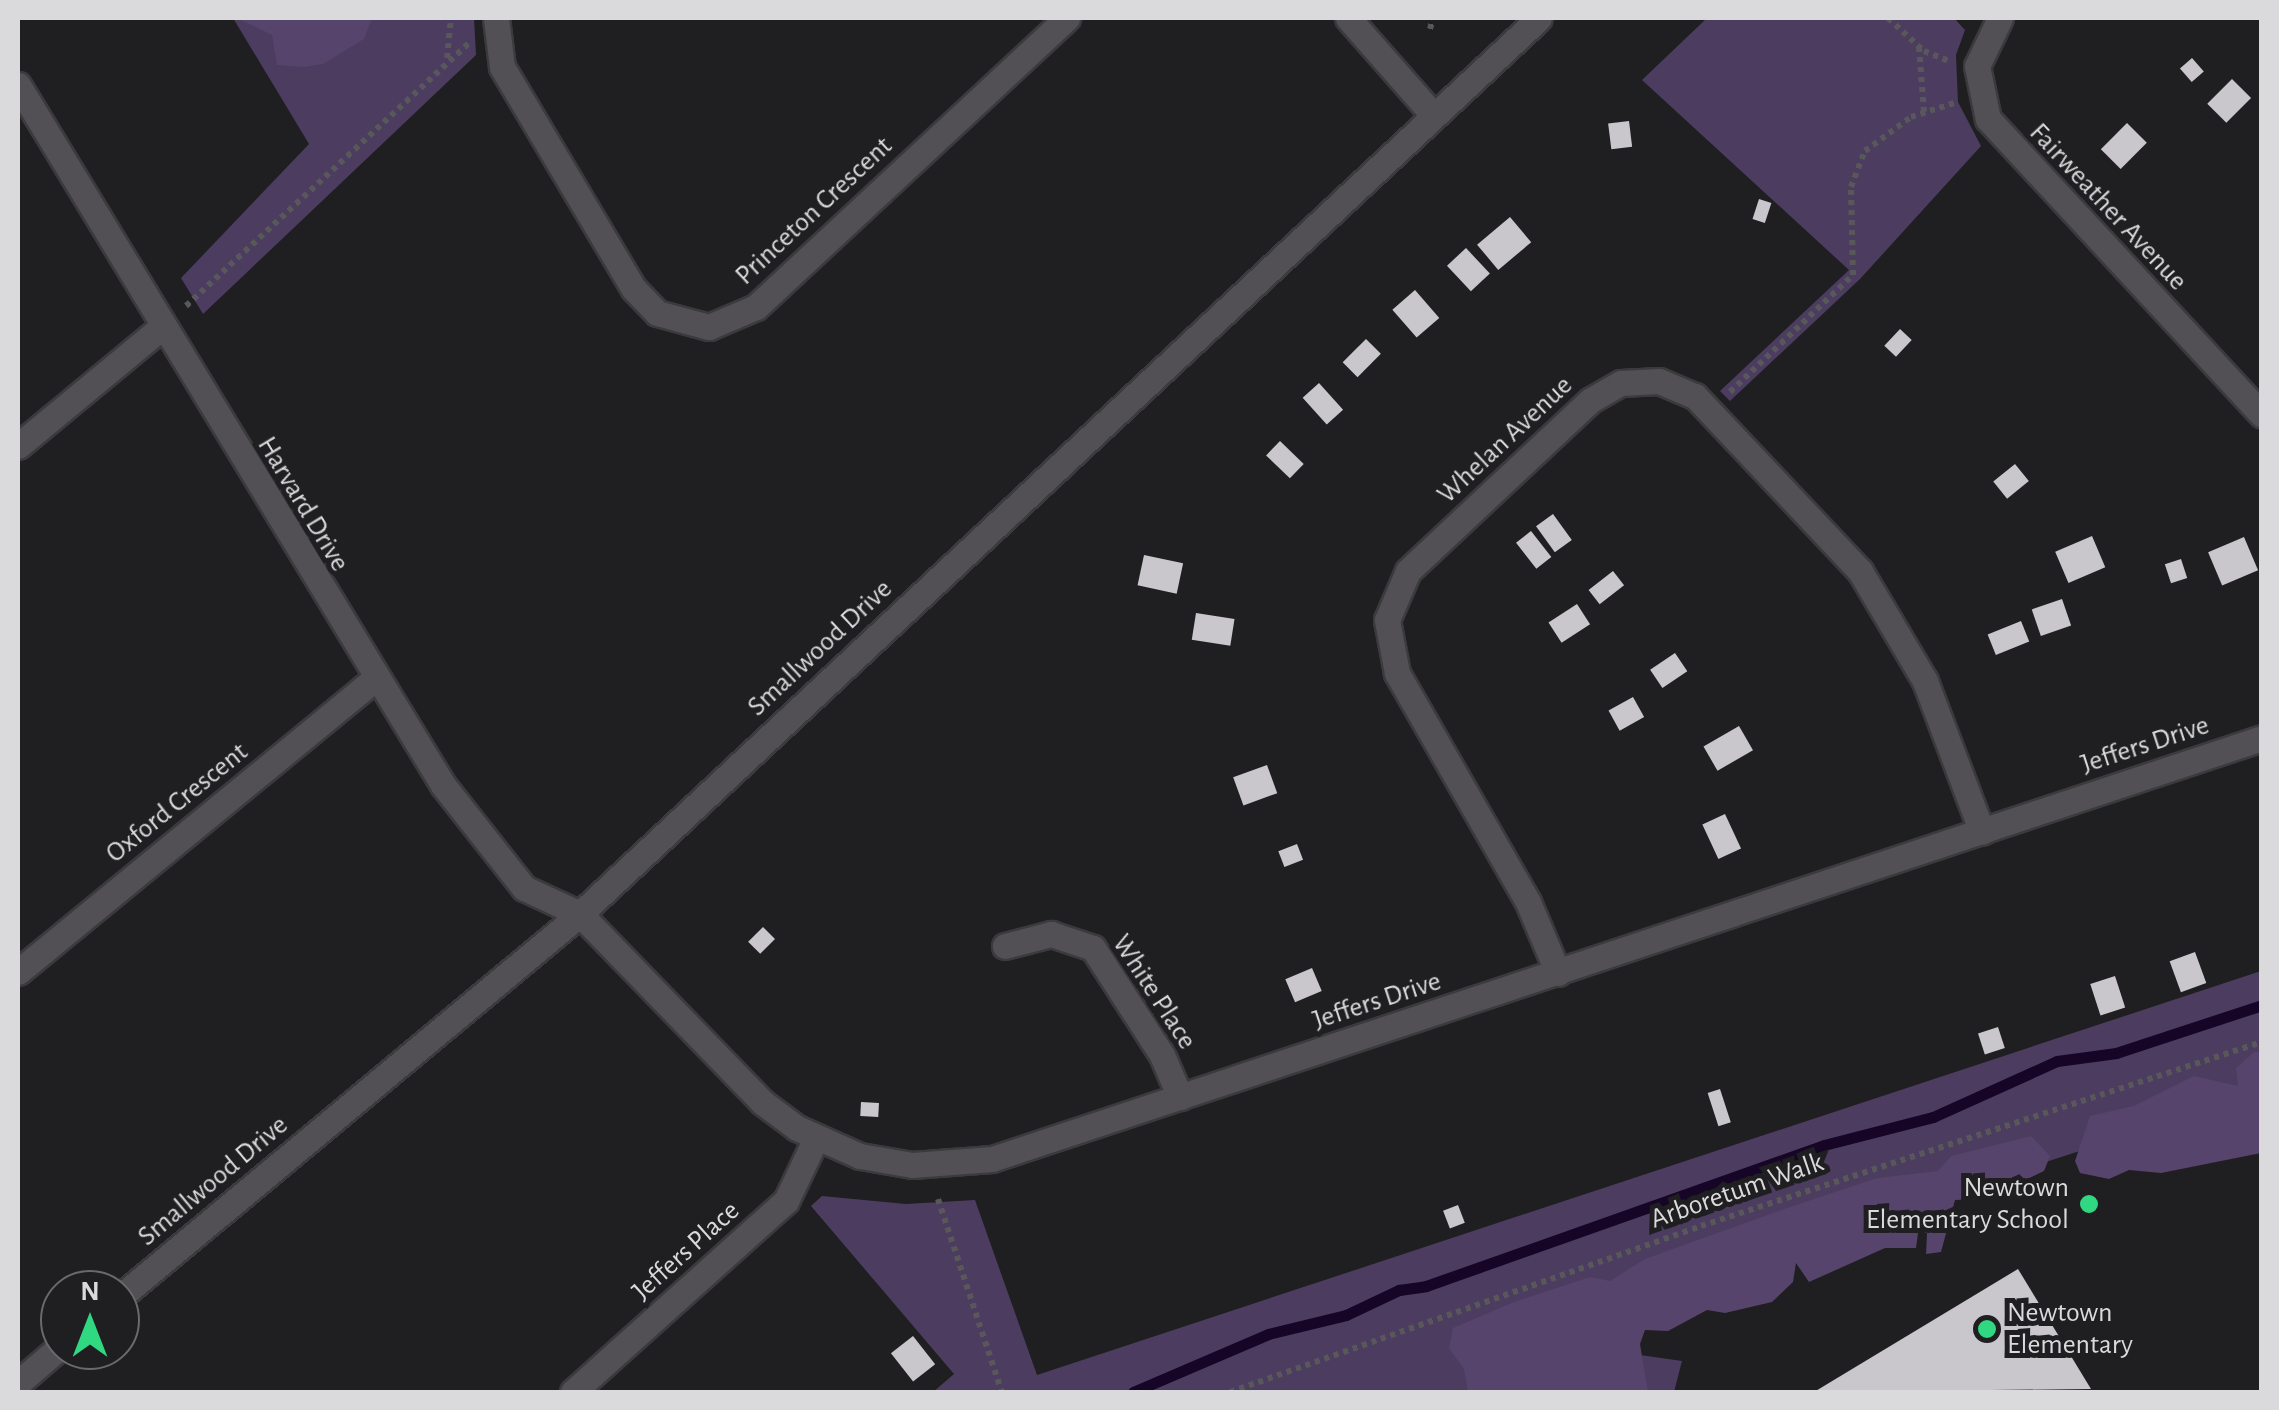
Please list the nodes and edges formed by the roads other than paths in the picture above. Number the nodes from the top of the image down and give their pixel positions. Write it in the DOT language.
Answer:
graph roads {
  1 [pos="1067,18"];
  2 [pos="1348,18"];
  3 [pos="1539,18"];
  4 [pos="2000,18"];
  5 [pos="495,21"];
  6 [pos="18,85"];
  7 [pos="1434,116"];
  8 [pos="162,327"];
  9 [pos="2262,415"];
  10 [pos="18,446"];
  11 [pos="374,680"];
  12 [pos="2262,738"];
  13 [pos="1982,832"];
  14 [pos="580,914"];
  15 [pos="1005,946"];
  16 [pos="18,972"];
  17 [pos="1558,973"];
  18 [pos="1180,1097"];
  19 [pos="816,1138"];
  20 [pos="140,1280"];
  21 [pos="40,1364"];
  22 [pos="18,1383"];
  23 [pos="573,1392"];
  1 -- 5 [label="street, Princeton Crescent"];
  2 -- 7 [label="street"];
  3 -- 7 [label="street, Smallwood Drive"];
  4 -- 9 [label="street, Fairweather Avenue"];
  6 -- 8 [label="street, Harvard Drive"];
  7 -- 14 [label="street, Smallwood Drive"];
  8 -- 10 [label="street"];
  8 -- 11 [label="street, Harvard Drive"];
  11 -- 14 [label="street, Harvard Drive"];
  11 -- 16 [label="street, Oxford Crescent"];
  12 -- 13 [label="street, Jeffers Drive"];
  13 -- 17 [label="street, Jeffers Drive"];
  13 -- 17 [label="street, Whelan Avenue"];
  14 -- 19 [label="street, Jeffers Drive"];
  14 -- 20 [label="street, Smallwood Drive"];
  15 -- 18 [label="street, White Place"];
  17 -- 18 [label="street, Jeffers Drive"];
  18 -- 19 [label="street, Jeffers Drive"];
  19 -- 23 [label="street, Jeffers Place"];
  21 -- 22 [label="street"];
}
